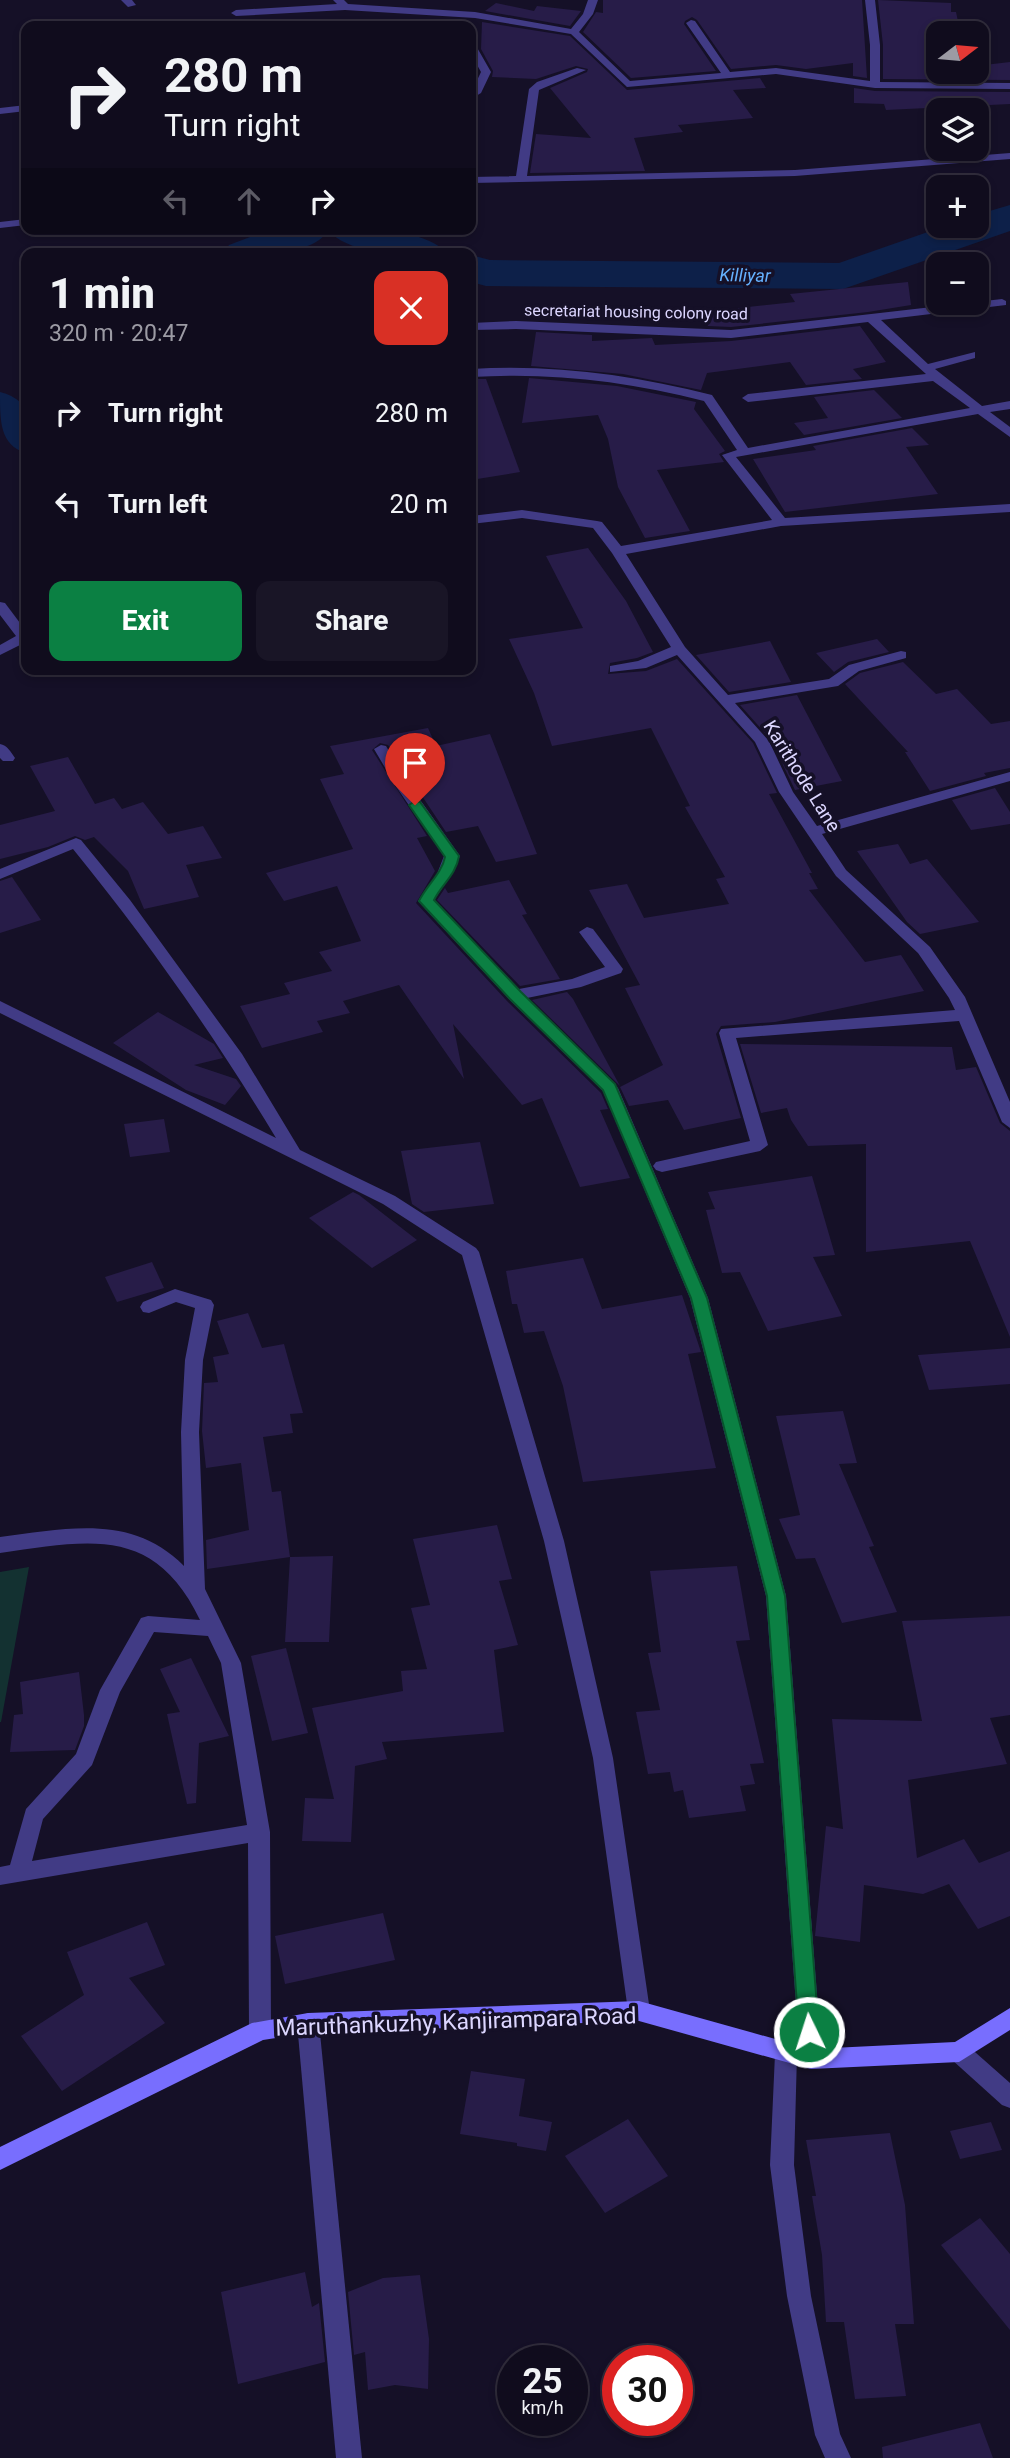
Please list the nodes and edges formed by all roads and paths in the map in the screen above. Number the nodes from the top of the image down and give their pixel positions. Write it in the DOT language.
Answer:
graph roads {
  1 [pos="593,0"];
  2 [pos="870,0"];
  3 [pos="342,4"];
  4 [pos="236,13"];
  5 [pos="451,14"];
  6 [pos="488,18"];
  7 [pos="448,21"];
  8 [pos="691,23"];
  9 [pos="479,27"];
  10 [pos="574,32"];
  11 [pos="476,55"];
  12 [pos="581,70"];
  13 [pos="728,76"];
  14 [pos="875,85"];
  15 [pos="1010,86"];
  16 [pos="476,93"];
  17 [pos="21,108"];
  18 [pos="0,111"];
  19 [pos="1010,156"];
  20 [pos="521,178"];
  21 [pos="476,180"];
  22 [pos="21,223"];
  23 [pos="0,225"];
  24 [pos="1002,303"];
  25 [pos="476,316"];
  26 [pos="871,318"];
  27 [pos="516,325"];
  28 [pos="476,326"];
  29 [pos="971,355"];
  30 [pos="476,373"];
  31 [pos="931,373"];
  32 [pos="748,398"];
  33 [pos="1010,405"];
  34 [pos="983,411"];
  35 [pos="1010,433"];
  36 [pos="745,452"];
  37 [pos="1010,508"];
  38 [pos="476,519"];
  39 [pos="781,522"];
  40 [pos="618,551"];
  41 [pos="0,606"];
  42 [pos="21,632"];
  43 [pos="21,639"];
  44 [pos="680,649"];
  45 [pos="0,650"];
  46 [pos="901,655"];
  47 [pos="615,669"];
  48 [pos="725,700"];
  49 [pos="381,750"];
  50 [pos="1010,776"];
  51 [pos="813,832"];
  52 [pos="0,874"];
  53 [pos="587,933"];
  54 [pos="516,995"];
  55 [pos="0,1006"];
  56 [pos="963,1015"];
  57 [pos="1010,1122"];
  58 [pos="294,1154"];
  59 [pos="662,1166"];
  60 [pos="149,1307"];
  61 [pos="0,1545"];
  62 [pos="195,1589"];
  63 [pos="215,1629"];
  64 [pos="259,1832"];
  65 [pos="9,1873"];
  66 [pos="639,2011"];
  67 [pos="1010,2018"];
  68 [pos="308,2023"];
  69 [pos="260,2030"];
  70 [pos="959,2052"];
  71 [pos="786,2054"];
  72 [pos="811,2059"];
  73 [pos="1010,2098"];
  74 [pos="0,2159"];
  75 [pos="349,2458"];
  76 [pos="838,2458"];
  1 -- 10 [label="street"];
  2 -- 14 [label="street"];
  3 -- 4 [label="street"];
  3 -- 5 [label="street"];
  5 -- 6 [label="street"];
  5 -- 7 [label="street"];
  6 -- 9 [label="street"];
  6 -- 10 [label="street"];
  8 -- 13 [label="street"];
  10 -- 13 [label="street"];
  11 -- 16 [label="street"];
  12 -- 20 [label="street"];
  13 -- 14 [label="street"];
  14 -- 15 [label="street"];
  17 -- 18 [label="street"];
  19 -- 20 [label="street"];
  20 -- 21 [label="street"];
  22 -- 23 [label="street"];
  24 -- 26 [label="street, secretariat housing colony road"];
  25 -- 27 [label="street"];
  26 -- 27 [label="street, secretariat housing colony road"];
  26 -- 31 [label="street"];
  27 -- 28 [label="street, secretariat housing colony road"];
  29 -- 31 [label="street"];
  30 -- 36 [label="street"];
  31 -- 32 [label="street"];
  31 -- 34 [label="street"];
  33 -- 34 [label="street"];
  34 -- 35 [label="street"];
  34 -- 36 [label="street"];
  36 -- 39 [label="street"];
  37 -- 39 [label="street"];
  38 -- 40 [label="street, Karithode Lane"];
  39 -- 40 [label="street"];
  40 -- 44 [label="street, Karithode Lane"];
  41 -- 42 [label="street"];
  43 -- 45 [label="street"];
  44 -- 47 [label="street"];
  44 -- 48 [label="street, Karithode Lane"];
  46 -- 48 [label="street"];
  48 -- 51 [label="street, Karithode Lane"];
  49 -- 54 [label="street"];
  50 -- 51 [label="street"];
  51 -- 56 [label="street, Karithode Lane"];
  52 -- 58 [label="street"];
  53 -- 54 [label="street"];
  54 -- 72 [label="street"];
  55 -- 58 [label="street"];
  56 -- 57 [label="street, Karithode Lane"];
  56 -- 59 [label="street"];
  58 -- 66 [label="street"];
  60 -- 62 [label="street"];
  61 -- 62 [label="street"];
  62 -- 63 [label="street"];
  63 -- 64 [label="street"];
  63 -- 65 [label="street"];
  64 -- 65 [label="street"];
  64 -- 69 [label="street"];
  66 -- 68 [label="main road, Maruthankuzhy, Kanjirampara Road"];
  66 -- 71 [label="main road, Maruthankuzhy, Kanjirampara Road"];
  67 -- 70 [label="main road"];
  68 -- 69 [label="main road, Maruthankuzhy, Kanjirampara Road"];
  68 -- 75 [label="street"];
  69 -- 74 [label="main road, Maruthankuzhy, Kanjirampara Road"];
  70 -- 72 [label="main road, Maruthankuzhy, Kanjirampara Road"];
  70 -- 73 [label="street"];
  71 -- 72 [label="main road, Maruthankuzhy, Kanjirampara Road"];
  71 -- 76 [label="street"];
}
